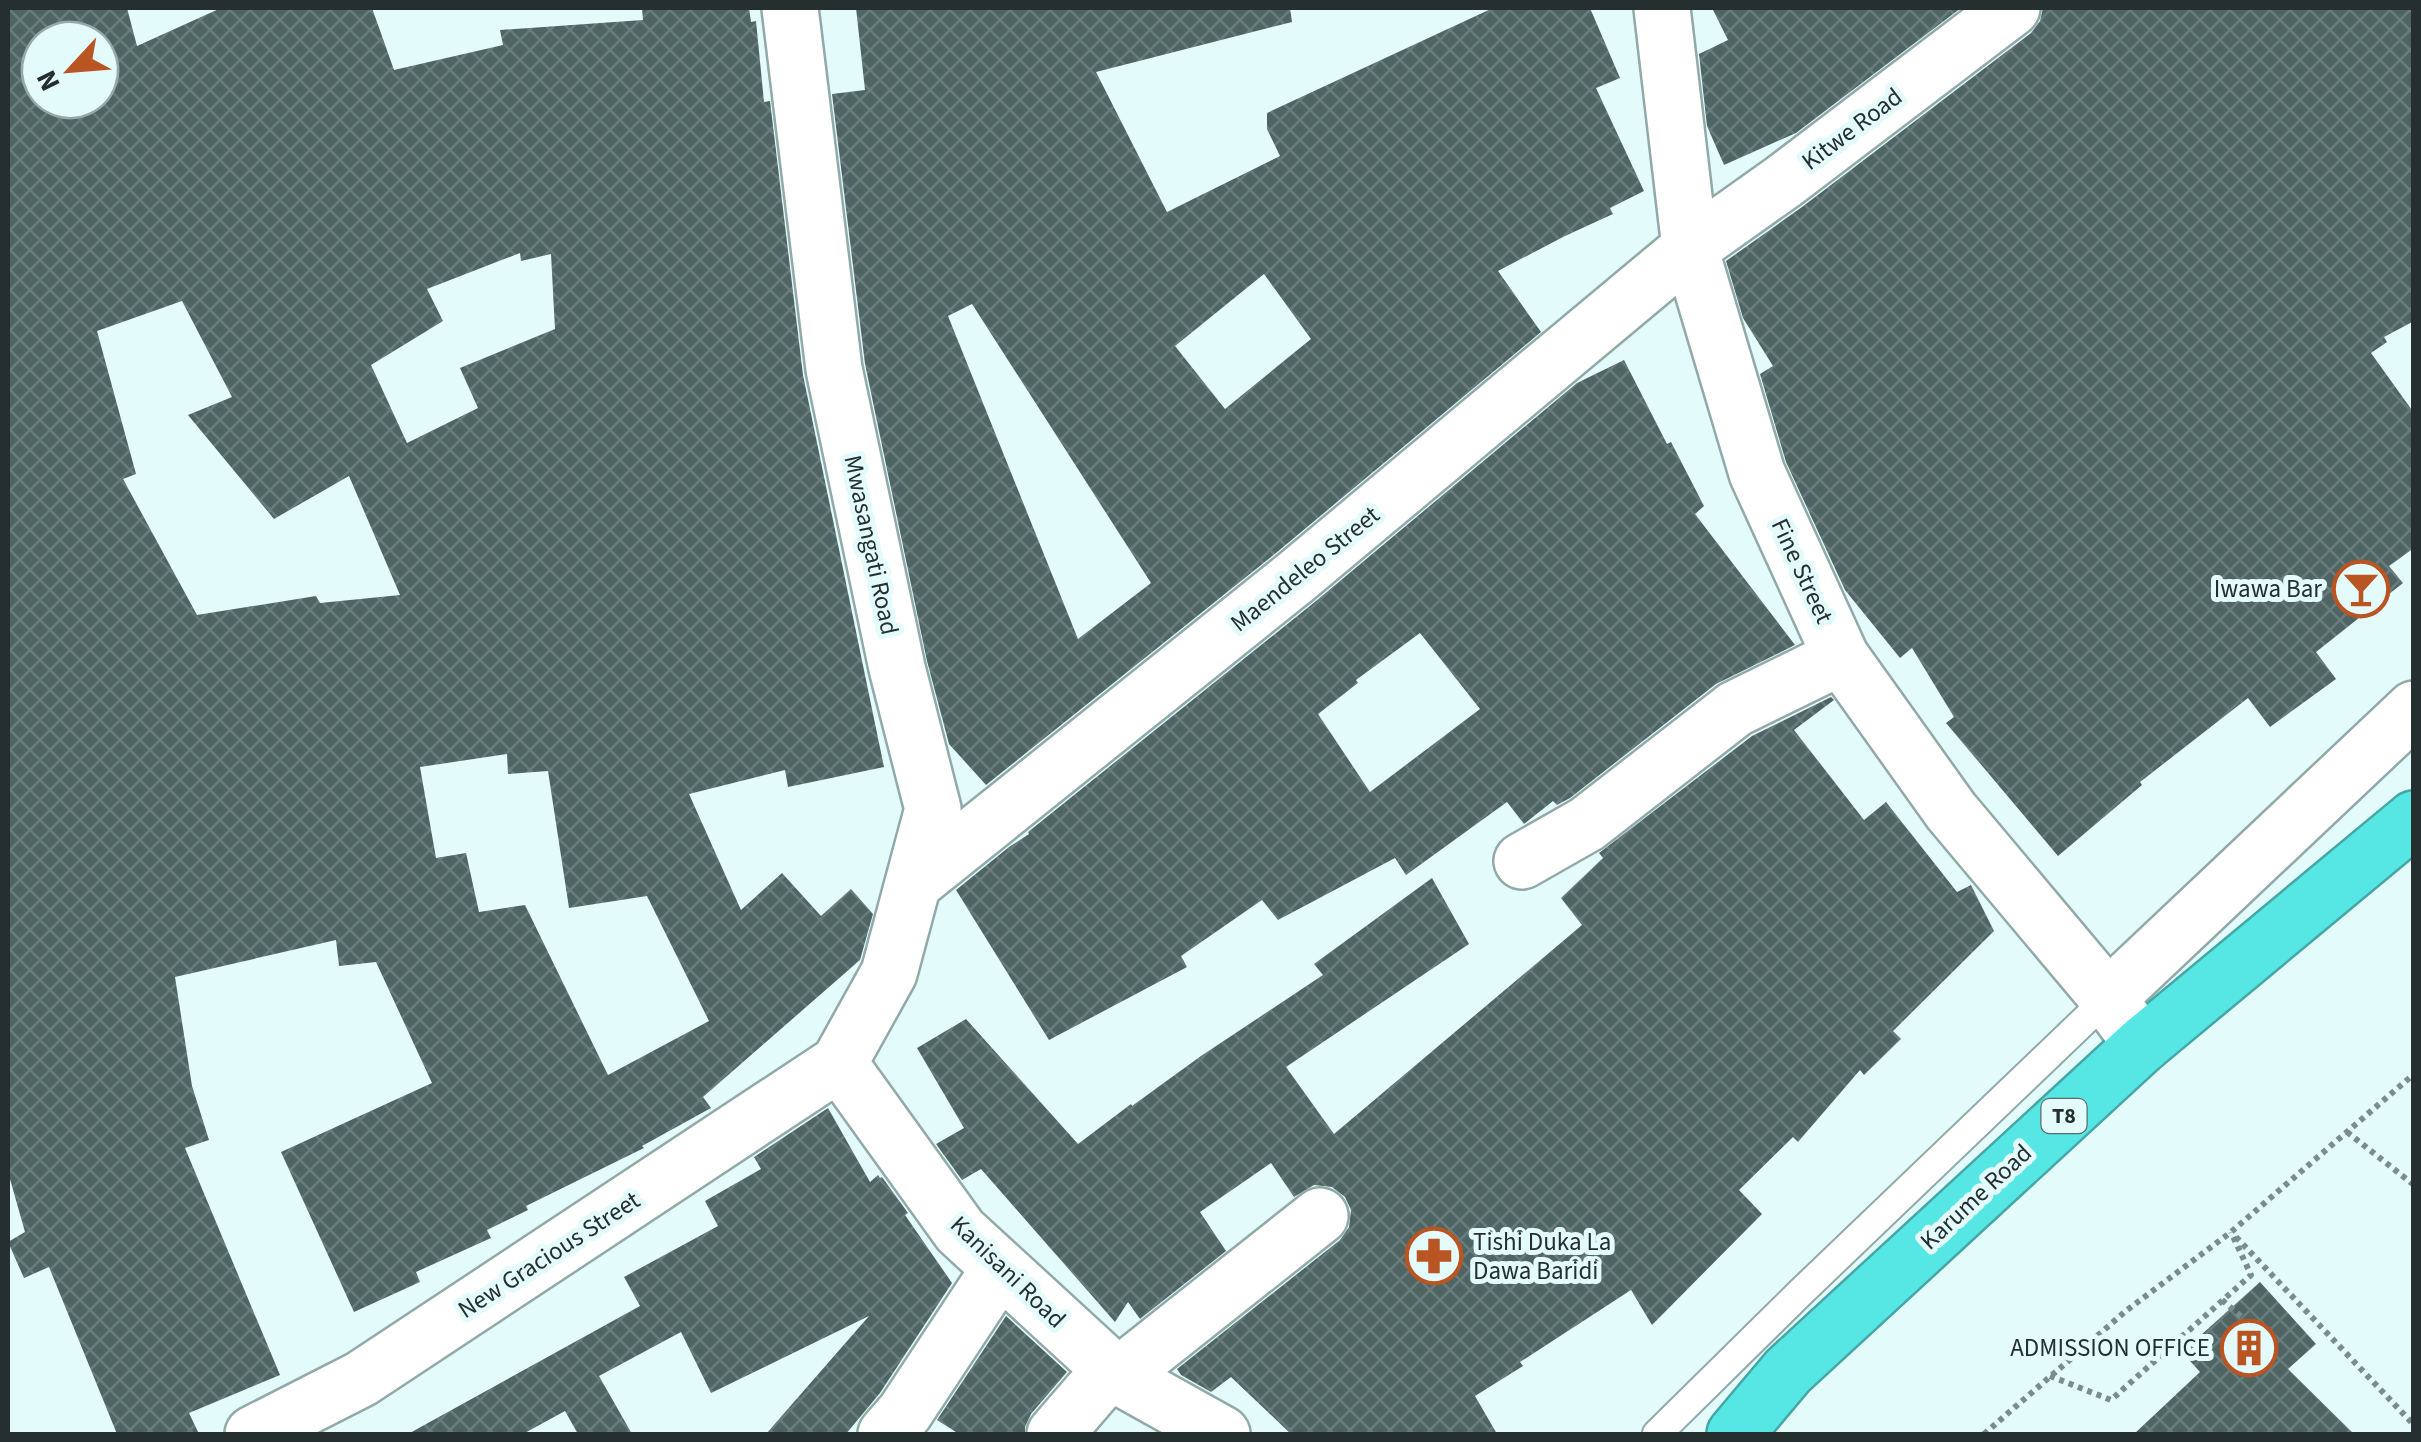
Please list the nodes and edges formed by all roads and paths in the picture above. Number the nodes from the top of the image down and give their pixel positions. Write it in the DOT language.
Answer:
graph roads {
  1 [pos="790,8"];
  2 [pos="1662,8"];
  3 [pos="2012,8"];
  4 [pos="1690,248"];
  5 [pos="1842,657"];
  6 [pos="2414,709"];
  7 [pos="2414,819"];
  8 [pos="1522,861"];
  9 [pos="914,883"];
  10 [pos="2108,998"];
  11 [pos="2142,1044"];
  12 [pos="839,1063"];
  13 [pos="2414,1074"];
  14 [pos="2346,1132"];
  15 [pos="2414,1185"];
  16 [pos="1320,1216"];
  17 [pos="2231,1232"];
  18 [pos="1000,1268"];
  19 [pos="2222,1300"];
  20 [pos="2242,1317"];
  21 [pos="1115,1373"];
  22 [pos="2050,1376"];
  23 [pos="2414,1425"];
  24 [pos="253,1434"];
  25 [pos="886,1434"];
  26 [pos="1056,1434"];
  27 [pos="1222,1434"];
  28 [pos="1657,1434"];
  29 [pos="1735,1434"];
  30 [pos="1984,1434"];
  1 -- 9 [label="street, Mwasangati Road"];
  2 -- 4 [label="street, Fine Street"];
  3 -- 4 [label="street, Kitwe Road"];
  4 -- 5 [label="street, Fine Street"];
  4 -- 9 [label="street, Maendeleo Street"];
  5 -- 8 [label="street"];
  5 -- 10 [label="street, Fine Street"];
  6 -- 10 [label="street"];
  7 -- 11 [label="highway, Karume Road / T8"];
  9 -- 12 [label="street, Mwasangati Road"];
  10 -- 11 [label="street, Fine Street"];
  10 -- 28 [label="lane"];
  11 -- 29 [label="highway, Karume Road / T8"];
  12 -- 18 [label="street, Kanisani Road"];
  12 -- 24 [label="street, New Gracious Street"];
  13 -- 14 [label="path"];
  14 -- 15 [label="path"];
  14 -- 17 [label="path"];
  16 -- 21 [label="street"];
  17 -- 19 [label="path"];
  17 -- 22 [label="path"];
  17 -- 23 [label="path"];
  18 -- 21 [label="street, Kanisani Road"];
  18 -- 25 [label="street"];
  19 -- 20 [label="path"];
  19 -- 22 [label="path"];
  21 -- 26 [label="street"];
  21 -- 27 [label="street, Kanisani Road"];
  22 -- 30 [label="path"];
}
